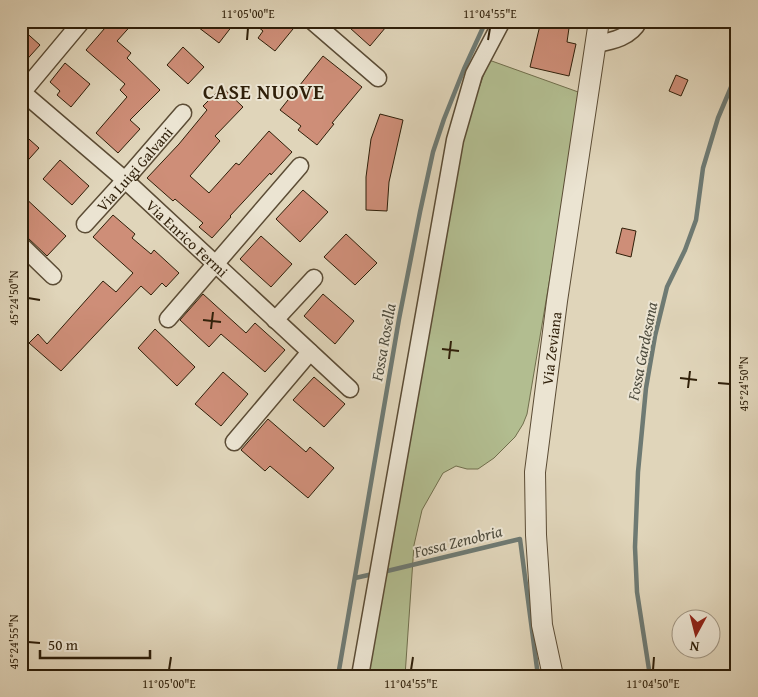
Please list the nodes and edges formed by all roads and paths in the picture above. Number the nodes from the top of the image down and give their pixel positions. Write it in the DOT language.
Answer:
graph roads {
  1 [pos="82,21"];
  2 [pos="312,21"];
  3 [pos="502,21"];
  4 [pos="599,21"];
  5 [pos="639,21"];
  6 [pos="596,44"];
  7 [pos="378,78"];
  8 [pos="22,93"];
  9 [pos="183,113"];
  10 [pos="300,166"];
  11 [pos="125,180"];
  12 [pos="85,224"];
  13 [pos="21,245"];
  14 [pos="216,264"];
  15 [pos="53,276"];
  16 [pos="314,278"];
  17 [pos="168,319"];
  18 [pos="276,320"];
  19 [pos="310,352"];
  20 [pos="350,389"];
  21 [pos="234,442"];
  22 [pos="360,676"];
  23 [pos="553,676"];
  1 -- 8 [label="street"];
  2 -- 7 [label="street"];
  3 -- 22 [label="street"];
  4 -- 6 [label="street, Via Zeviana"];
  5 -- 6 [label="street"];
  6 -- 23 [label="street, Via Zeviana"];
  8 -- 11 [label="street, Via Enrico Fermi"];
  9 -- 11 [label="street, Via Luigi Galvani"];
  10 -- 14 [label="street"];
  11 -- 12 [label="street, Via Luigi Galvani"];
  11 -- 14 [label="street, Via Enrico Fermi"];
  13 -- 15 [label="street"];
  14 -- 17 [label="street"];
  14 -- 18 [label="street, Via Enrico Fermi"];
  16 -- 18 [label="street"];
  18 -- 19 [label="street, Via Enrico Fermi"];
  19 -- 20 [label="street, Via Enrico Fermi"];
  19 -- 21 [label="street"];
}
